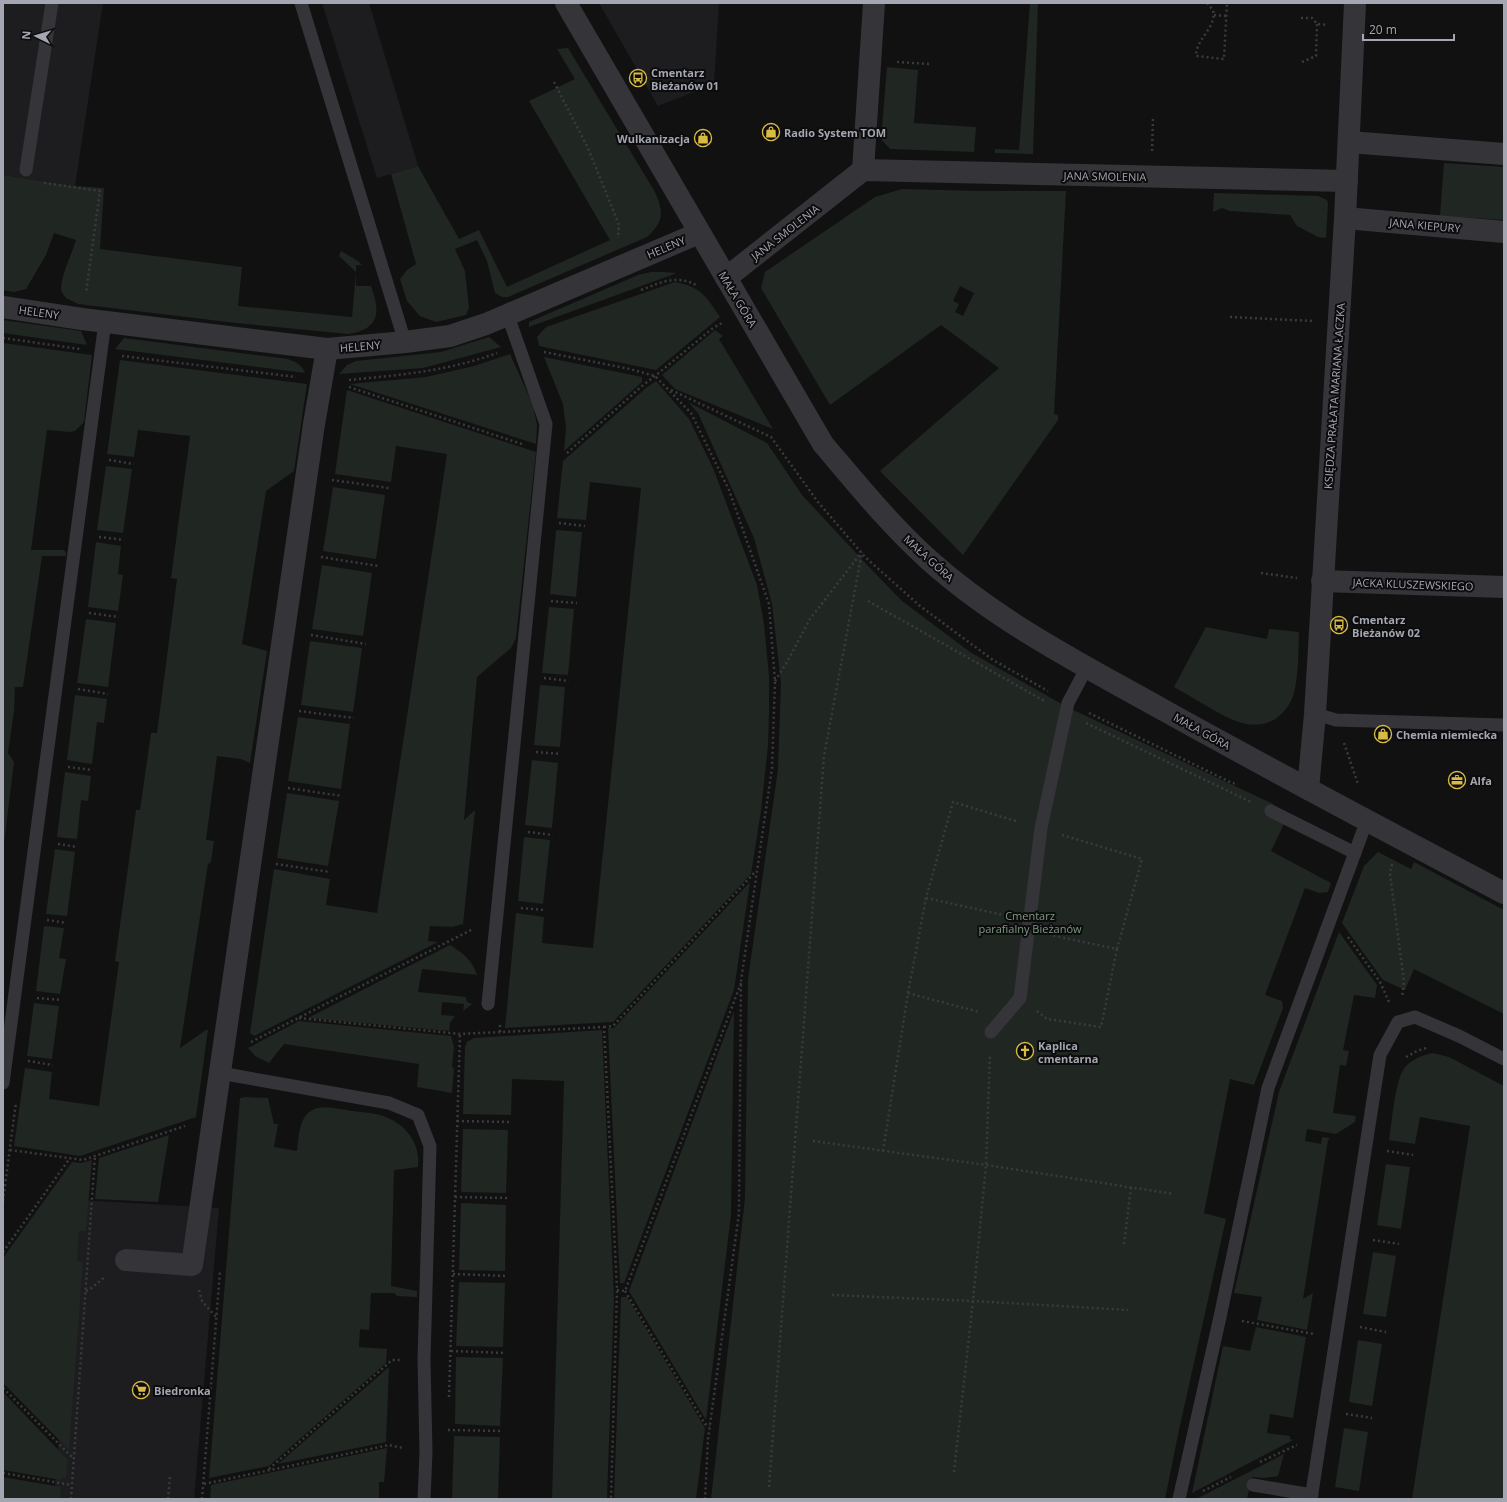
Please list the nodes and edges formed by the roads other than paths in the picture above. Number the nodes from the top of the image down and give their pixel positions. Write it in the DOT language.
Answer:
graph roads {
  1 [pos="52,3"];
  2 [pos="301,3"];
  3 [pos="566,3"];
  4 [pos="874,3"];
  5 [pos="1355,3"];
  6 [pos="1349,142"];
  7 [pos="1504,154"];
  8 [pos="26,170"];
  9 [pos="863,170"];
  10 [pos="1347,181"];
  11 [pos="1345,218"];
  12 [pos="1504,232"];
  13 [pos="699,233"];
  14 [pos="726,278"];
  15 [pos="3,307"];
  16 [pos="508,316"];
  17 [pos="106,322"];
  18 [pos="405,342"];
  19 [pos="327,349"];
  20 [pos="1313,580"];
  21 [pos="1504,587"];
  22 [pos="1087,667"];
  23 [pos="1316,714"];
  24 [pos="1504,725"];
  25 [pos="1308,789"];
  26 [pos="1271,811"];
  27 [pos="1367,820"];
  28 [pos="1355,853"];
  29 [pos="1504,893"];
  30 [pos="488,1004"];
  31 [pos="991,1032"];
  32 [pos="1504,1058"];
  33 [pos="229,1074"];
  34 [pos="3,1083"];
  35 [pos="126,1260"];
  36 [pos="1253,1485"];
  37 [pos="1312,1497"];
  38 [pos="424,1499"];
  39 [pos="1180,1499"];
  1 -- 8 [label="lane"];
  2 -- 18 [label="lane"];
  3 -- 13 [label="street, MAŁA GÓRA"];
  4 -- 9 [label="street"];
  5 -- 6 [label="street, KSIĘDZA PRAŁATA MARIANA ŁACZKA"];
  6 -- 7 [label="street"];
  6 -- 10 [label="street, KSIĘDZA PRAŁATA MARIANA ŁACZKA"];
  9 -- 10 [label="street, JANA SMOLENIA"];
  9 -- 14 [label="street, JANA SMOLENIA"];
  10 -- 11 [label="street, KSIĘDZA PRAŁATA MARIANA ŁACZKA"];
  11 -- 12 [label="street, JANA KIEPURY"];
  11 -- 20 [label="street, KSIĘDZA PRAŁATA MARIANA ŁACZKA"];
  13 -- 14 [label="street, MAŁA GÓRA"];
  13 -- 16 [label="street, HELENY"];
  14 -- 22 [label="street, MAŁA GÓRA"];
  15 -- 17 [label="street, HELENY"];
  16 -- 18 [label="street, HELENY"];
  16 -- 30 [label="lane"];
  17 -- 19 [label="street, HELENY"];
  17 -- 34 [label="lane"];
  18 -- 19 [label="street, HELENY"];
  19 -- 33 [label="street"];
  20 -- 21 [label="street, JACKA KLUSZEWSKIEGO"];
  20 -- 23 [label="street, KSIĘDZA PRAŁATA MARIANA ŁACZKA"];
  22 -- 25 [label="street, MAŁA GÓRA"];
  22 -- 31 [label="lane"];
  23 -- 24 [label="lane"];
  23 -- 25 [label="street, KSIĘDZA PRAŁATA MARIANA ŁACZKA"];
  25 -- 27 [label="street, MAŁA GÓRA"];
  26 -- 28 [label="lane"];
  27 -- 28 [label="lane"];
  27 -- 29 [label="street, MAŁA GÓRA"];
  28 -- 39 [label="lane"];
  32 -- 37 [label="lane"];
  33 -- 35 [label="street"];
  33 -- 38 [label="lane"];
  36 -- 37 [label="lane"];
}
